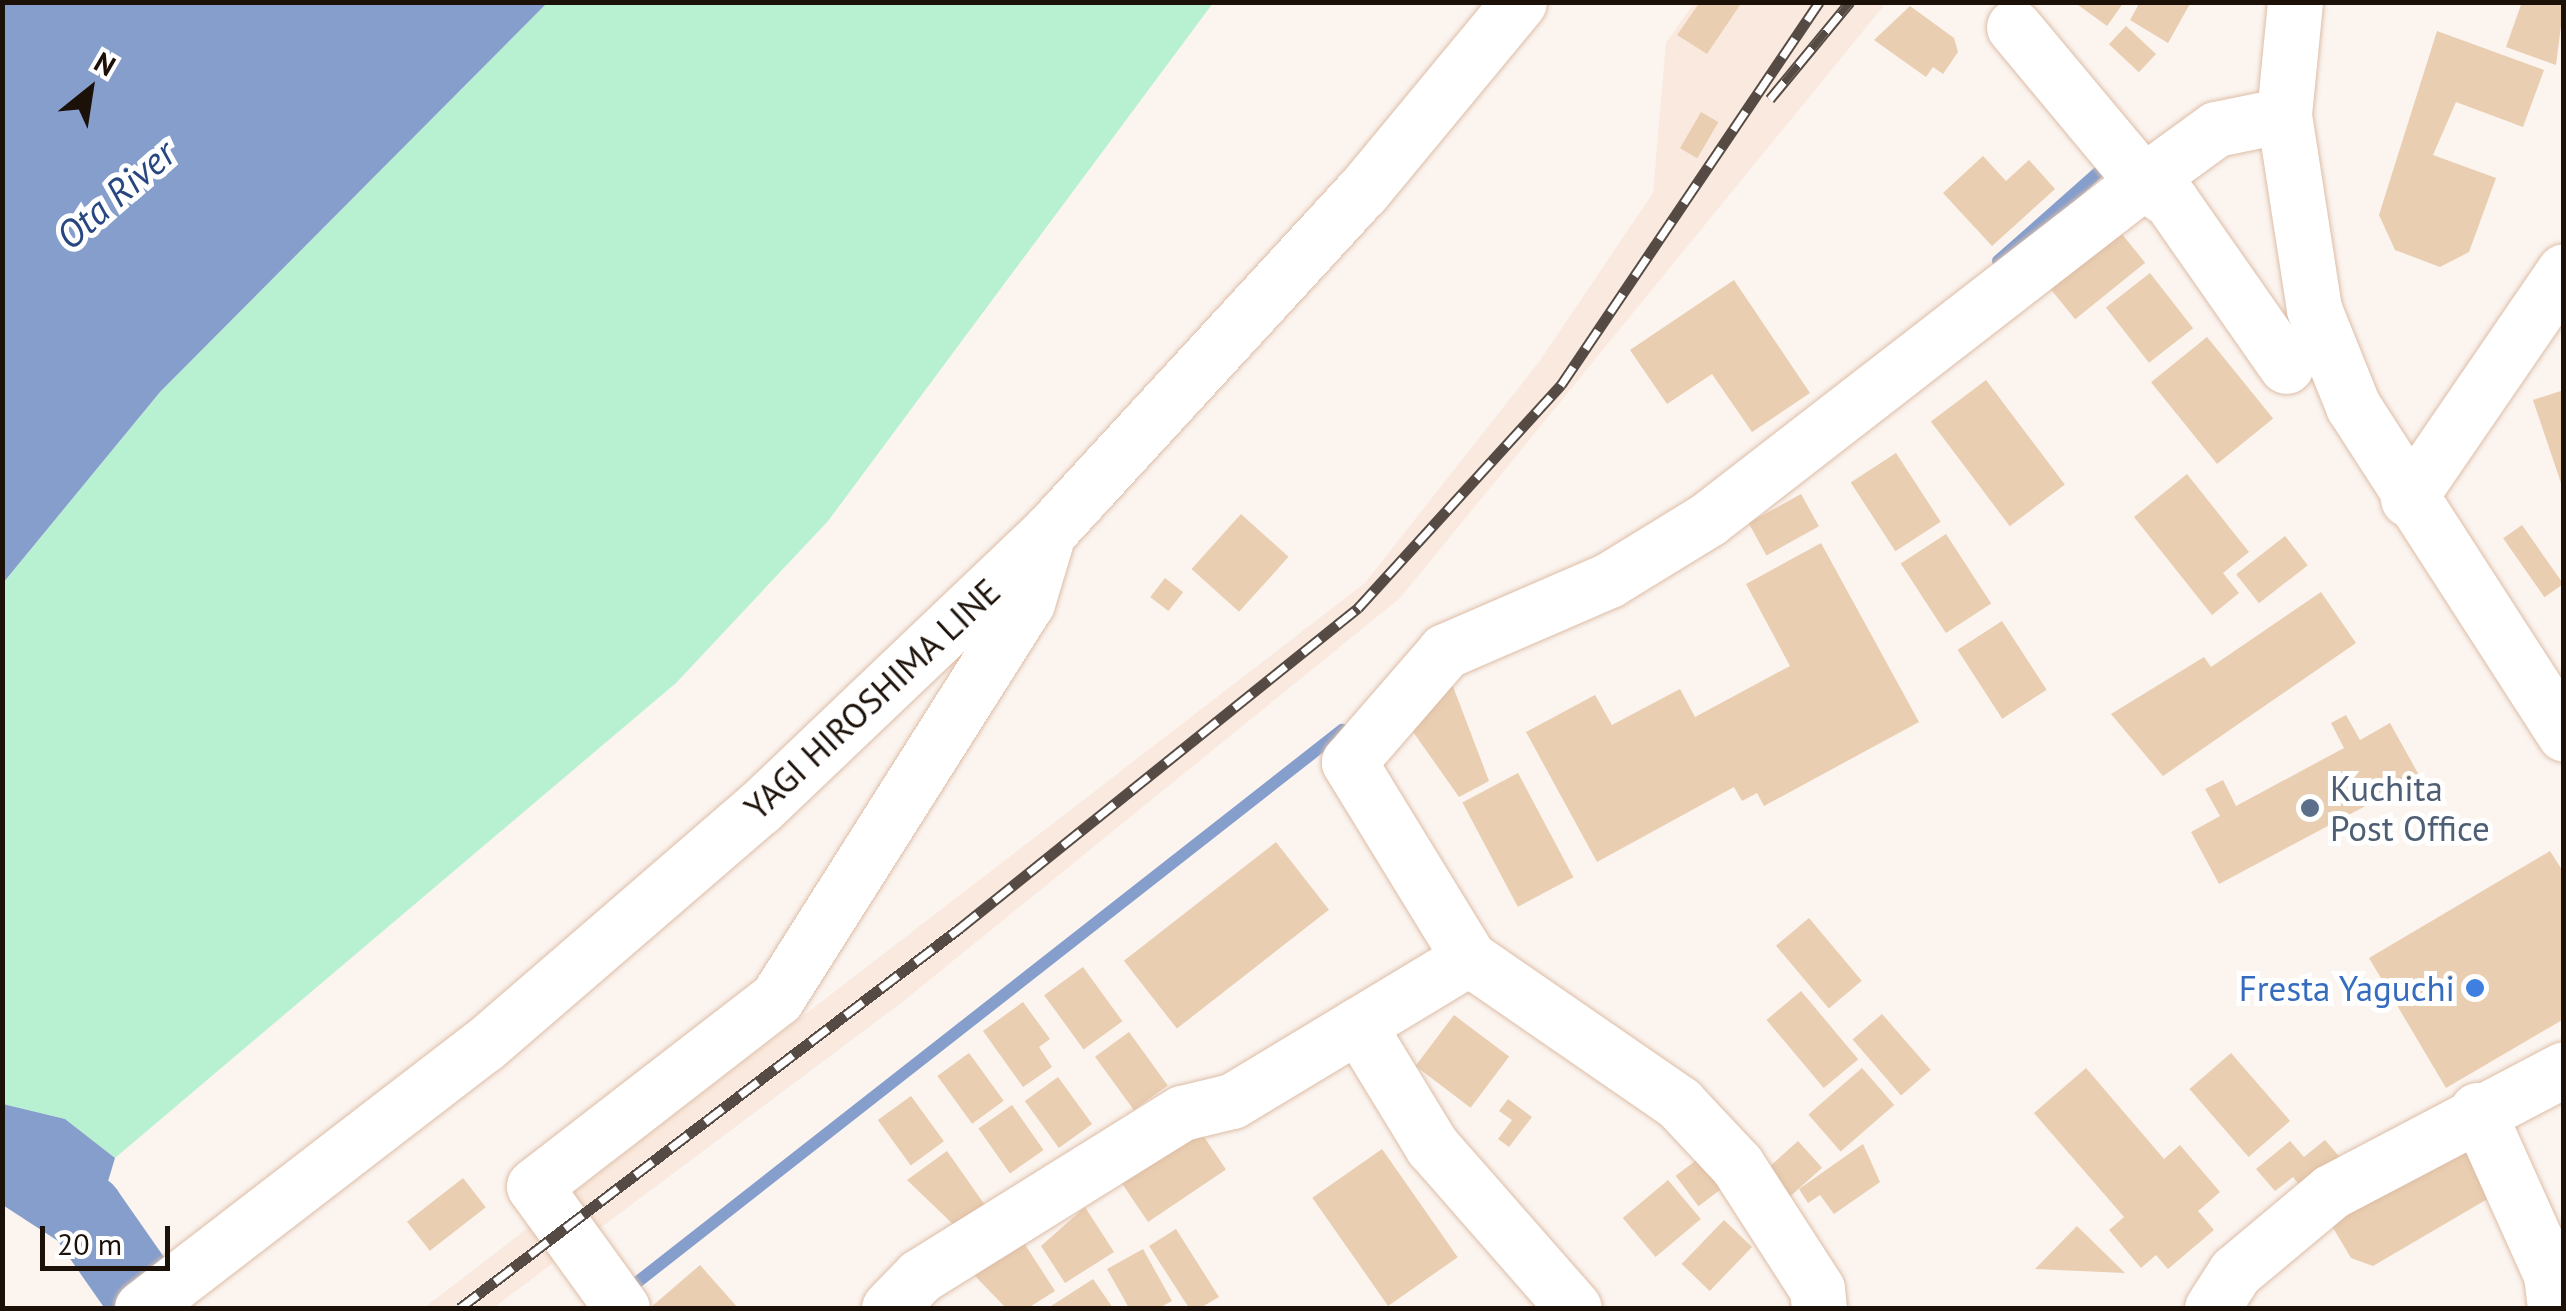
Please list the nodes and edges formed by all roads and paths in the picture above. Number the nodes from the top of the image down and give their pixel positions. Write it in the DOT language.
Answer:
graph roads {
  1 [pos="1519,2"];
  2 [pos="2294,2"];
  3 [pos="2013,29"];
  4 [pos="2284,115"];
  5 [pos="2143,182"];
  6 [pos="2564,271"];
  7 [pos="2286,366"];
  8 [pos="2408,499"];
  9 [pos="1048,532"];
  10 [pos="2564,734"];
  11 [pos="1469,958"];
  12 [pos="1358,1026"];
  13 [pos="2564,1069"];
  14 [pos="2477,1110"];
  15 [pos="142,1308"];
  16 [pos="622,1308"];
  17 [pos="889,1308"];
  18 [pos="1574,1308"];
  19 [pos="1819,1308"];
  20 [pos="2212,1308"];
  21 [pos="2554,1308"];
  1 -- 9 [label="street, YAGI HIROSHIMA LINE"];
  2 -- 4 [label="street"];
  3 -- 5 [label="street"];
  4 -- 5 [label="street"];
  4 -- 8 [label="street"];
  5 -- 7 [label="street"];
  5 -- 11 [label="street"];
  6 -- 8 [label="street"];
  8 -- 10 [label="street"];
  9 -- 15 [label="street, YAGI HIROSHIMA LINE"];
  9 -- 16 [label="street"];
  11 -- 12 [label="street"];
  11 -- 19 [label="street"];
  12 -- 17 [label="street"];
  12 -- 18 [label="street"];
  13 -- 14 [label="street"];
  14 -- 20 [label="street"];
  14 -- 21 [label="street"];
}
